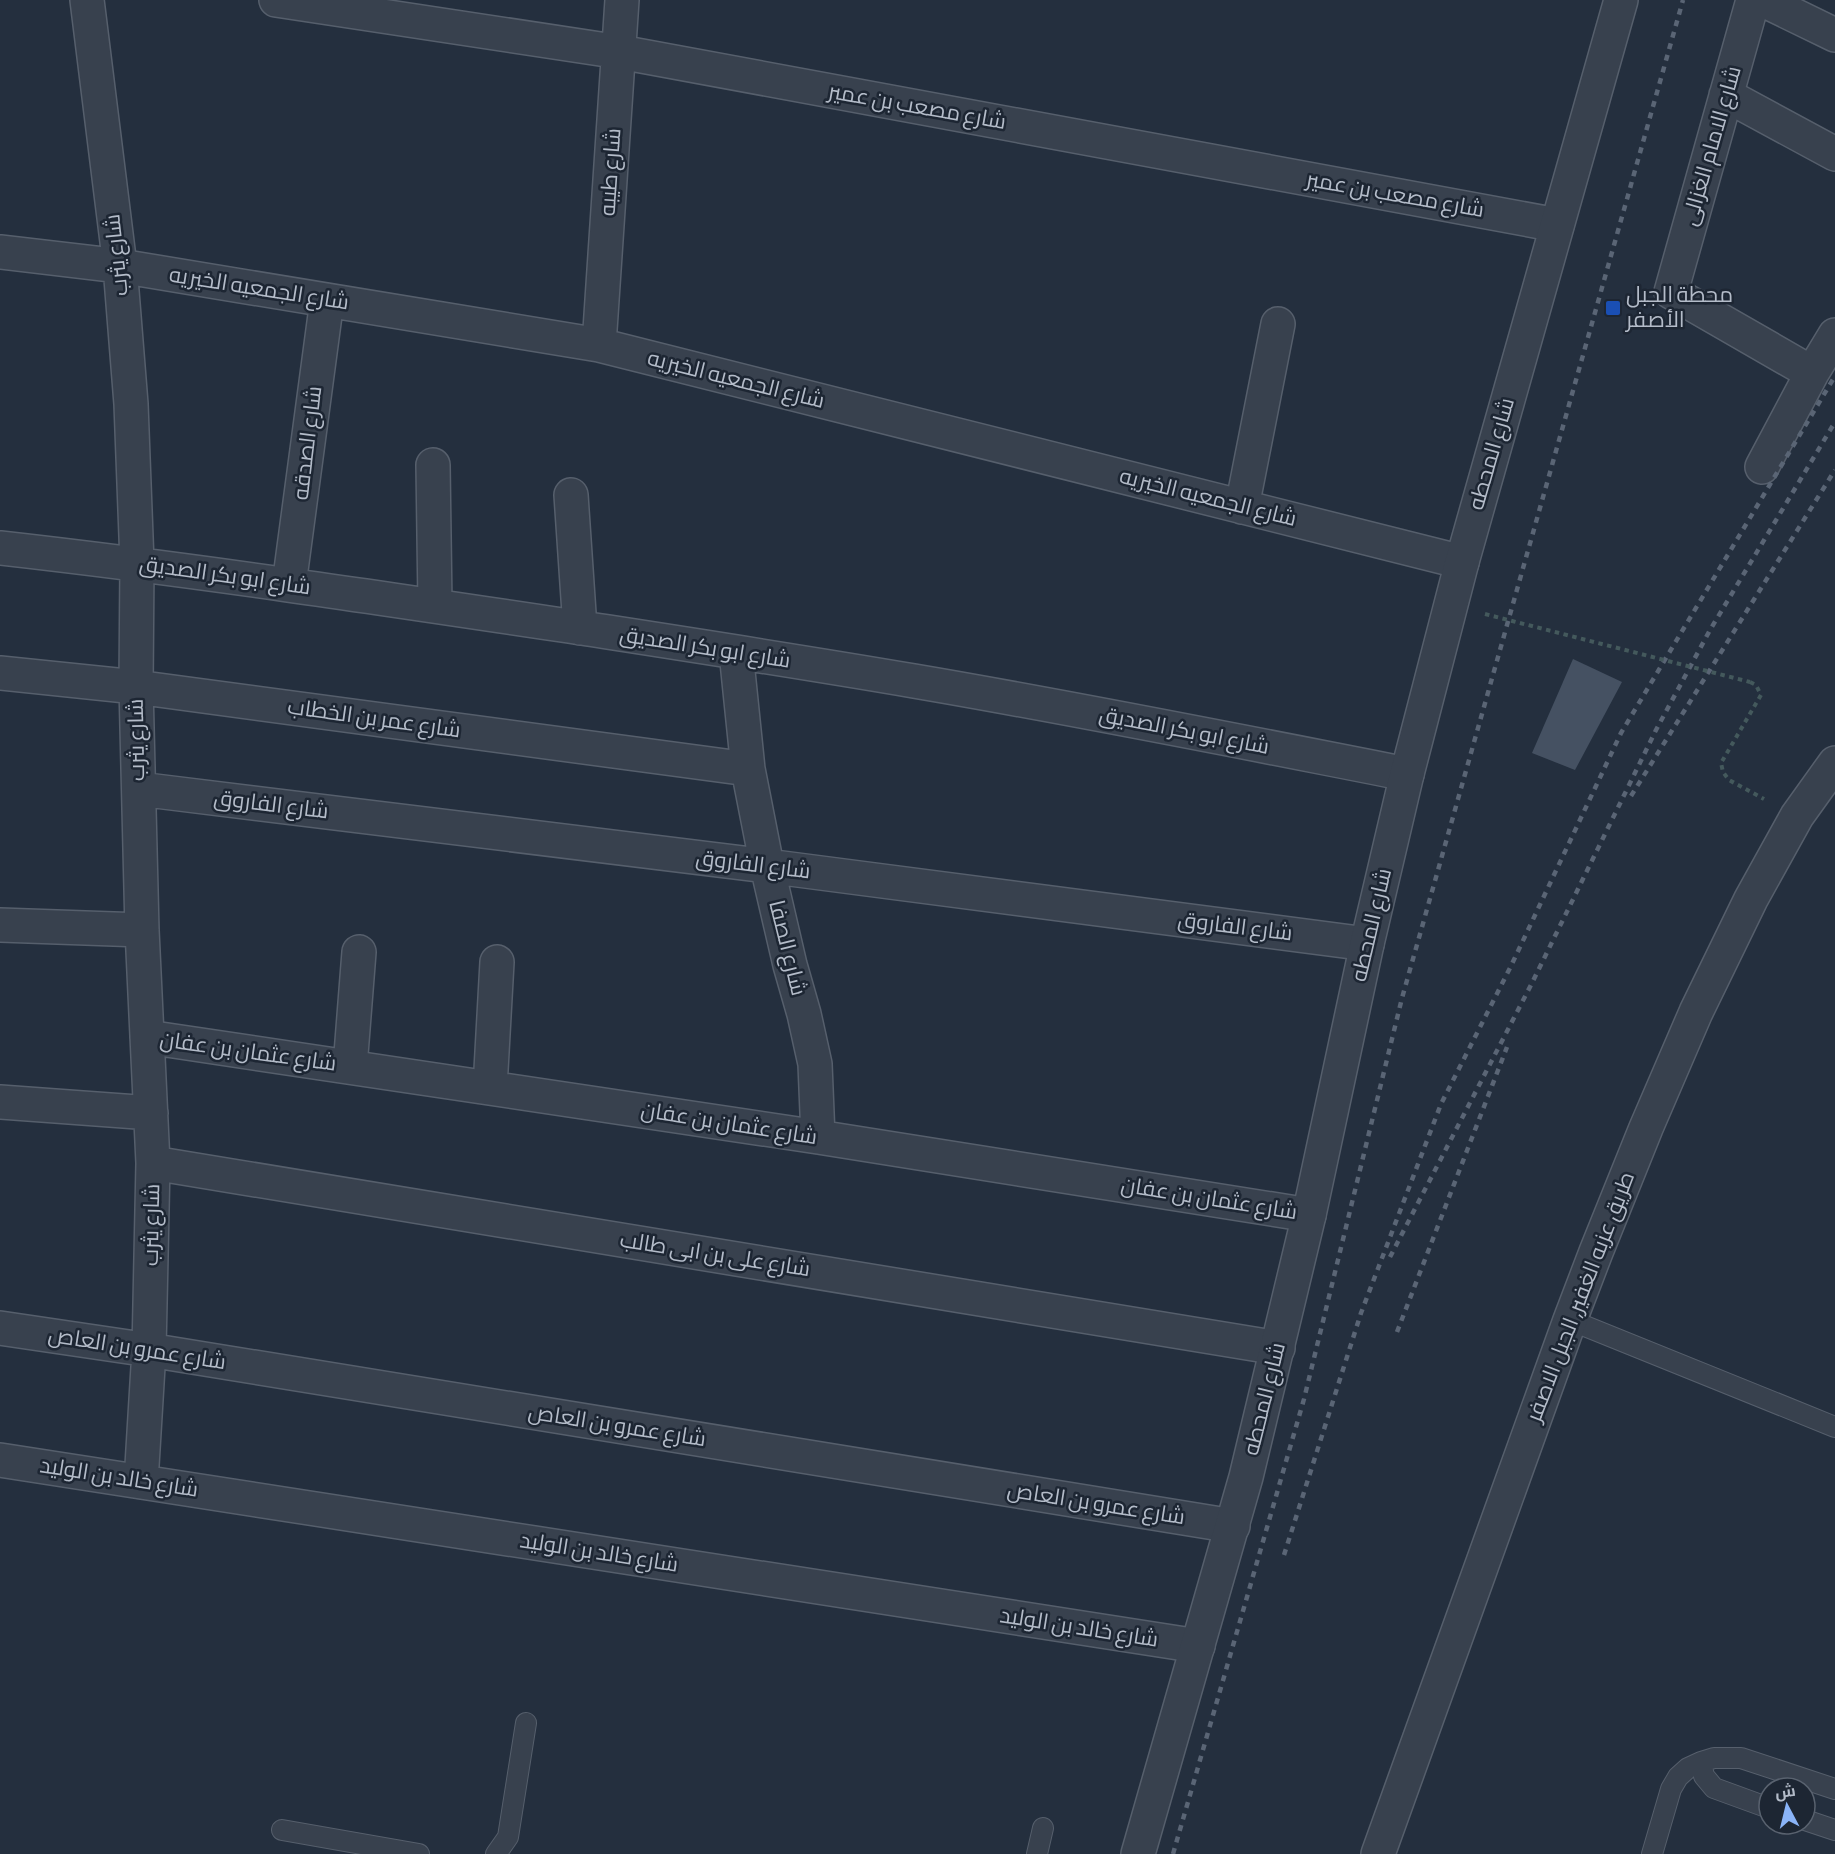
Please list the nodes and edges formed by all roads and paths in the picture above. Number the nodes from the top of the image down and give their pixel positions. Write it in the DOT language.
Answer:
graph roads {
  1 [pos="87,0"];
  2 [pos="276,0"];
  3 [pos="622,0"];
  4 [pos="1621,0"];
  5 [pos="1753,0"];
  6 [pos="1763,0"];
  7 [pos="1835,35"];
  8 [pos="620,52"];
  9 [pos="1726,95"];
  10 [pos="1835,154"];
  11 [pos="1557,225"];
  12 [pos="0,252"];
  13 [pos="120,266"];
  14 [pos="327,300"];
  15 [pos="1278,324"];
  16 [pos="1835,335"];
  17 [pos="599,345"];
  18 [pos="1812,373"];
  19 [pos="433,465"];
  20 [pos="1762,467"];
  21 [pos="571,495"];
  22 [pos="1242,507"];
  23 [pos="0,548"];
  24 [pos="1462,562"];
  25 [pos="137,563"];
  26 [pos="290,585"];
  27 [pos="435,605"];
  28 [pos="1485,614"];
  29 [pos="580,628"];
  30 [pos="736,652"];
  31 [pos="0,673"];
  32 [pos="136,687"];
  33 [pos="1835,763"];
  34 [pos="748,769"];
  35 [pos="1407,774"];
  36 [pos="139,789"];
  37 [pos="1797,816"];
  38 [pos="767,867"];
  39 [pos="0,925"];
  40 [pos="142,930"];
  41 [pos="1367,944"];
  42 [pos="359,952"];
  43 [pos="497,962"];
  44 [pos="147,1037"];
  45 [pos="350,1067"];
  46 [pos="490,1088"];
  47 [pos="0,1102"];
  48 [pos="151,1113"];
  49 [pos="818,1137"];
  50 [pos="153,1163"];
  51 [pos="1310,1215"];
  52 [pos="1570,1320"];
  53 [pos="0,1328"];
  54 [pos="1278,1347"];
  55 [pos="149,1350"];
  56 [pos="1835,1426"];
  57 [pos="0,1460"];
  58 [pos="141,1482"];
  59 [pos="1233,1526"];
  60 [pos="1198,1646"];
  61 [pos="526,1723"];
  62 [pos="1701,1762"];
  63 [pos="1835,1789"];
  64 [pos="1757,1804"];
  65 [pos="1817,1824"];
  66 [pos="1043,1828"];
  67 [pos="282,1830"];
  68 [pos="1835,1830"];
  69 [pos="419,1854"];
  70 [pos="496,1854"];
  71 [pos="1037,1854"];
  72 [pos="1138,1854"];
  73 [pos="1378,1854"];
  74 [pos="1652,1854"];
  1 -- 13 [label="street, شارع يثرب"];
  2 -- 8 [label="street, شارع مصعب بن عمير"];
  3 -- 8 [label="street, شارع طيبه"];
  4 -- 11 [label="street, شارع المحطه"];
  5 -- 9 [label="street, شارع الامام الغزالى"];
  6 -- 7 [label="street"];
  8 -- 11 [label="street, شارع مصعب بن عمير"];
  8 -- 17 [label="street, شارع طيبه"];
  9 -- 10 [label="street"];
  9 -- 18 [label="street, شارع الامام الغزالى"];
  11 -- 24 [label="street, شارع المحطه"];
  12 -- 13 [label="street, شارع الجمعيه الخيريه"];
  13 -- 14 [label="street, شارع الجمعيه الخيريه"];
  13 -- 25 [label="street, شارع يثرب"];
  14 -- 17 [label="street, شارع الجمعيه الخيريه"];
  14 -- 26 [label="street, شارع الصدقه"];
  15 -- 22 [label="street"];
  16 -- 18 [label="street"];
  17 -- 22 [label="street, شارع الجمعيه الخيريه"];
  18 -- 20 [label="street"];
  19 -- 27 [label="street"];
  21 -- 29 [label="street"];
  22 -- 24 [label="street, شارع الجمعيه الخيريه"];
  23 -- 25 [label="street, شارع ابو بكر الصديق"];
  24 -- 35 [label="street, شارع المحطه"];
  25 -- 26 [label="street, شارع ابو بكر الصديق"];
  25 -- 32 [label="street, شارع يثرب"];
  26 -- 27 [label="street, شارع ابو بكر الصديق"];
  27 -- 29 [label="street, شارع ابو بكر الصديق"];
  28 -- 37 [label="path, bridge"];
  29 -- 30 [label="street, شارع ابو بكر الصديق"];
  30 -- 34 [label="street, شارع الصفا"];
  30 -- 35 [label="street, شارع ابو بكر الصديق"];
  31 -- 32 [label="street, شارع عمر بن الخطاب"];
  32 -- 34 [label="street, شارع عمر بن الخطاب"];
  32 -- 36 [label="street, شارع يثرب"];
  33 -- 37 [label="street, طريق عزبه الغفير, الجبل الاصفر"];
  34 -- 38 [label="street, شارع الصفا"];
  35 -- 41 [label="street, شارع المحطه"];
  36 -- 38 [label="street, شارع الفاروق"];
  36 -- 40 [label="street, شارع يثرب"];
  37 -- 52 [label="street, طريق عزبه الغفير, الجبل الاصفر"];
  38 -- 41 [label="street, شارع الفاروق"];
  38 -- 49 [label="street, شارع الصفا"];
  39 -- 40 [label="street"];
  40 -- 44 [label="street, شارع يثرب"];
  41 -- 51 [label="street, شارع المحطه"];
  42 -- 45 [label="street"];
  43 -- 46 [label="street"];
  44 -- 45 [label="street, شارع عثمان بن عفان"];
  44 -- 48 [label="street, شارع يثرب"];
  45 -- 46 [label="street, شارع عثمان بن عفان"];
  46 -- 49 [label="street, شارع عثمان بن عفان"];
  47 -- 48 [label="street"];
  48 -- 50 [label="street, شارع يثرب"];
  49 -- 51 [label="street, شارع عثمان بن عفان"];
  50 -- 54 [label="street, شارع على بن ابى طالب"];
  50 -- 55 [label="street, شارع يثرب"];
  51 -- 54 [label="street, شارع المحطه"];
  52 -- 56 [label="lane"];
  52 -- 73 [label="street, طريق عزبه الغفير, الجبل الاصفر"];
  53 -- 55 [label="street, شارع عمرو بن العاص"];
  54 -- 59 [label="street, شارع المحطه"];
  55 -- 58 [label="street, شارع يثرب"];
  55 -- 59 [label="street, شارع عمرو بن العاص"];
  57 -- 58 [label="street, شارع خالد بن الوليد"];
  58 -- 60 [label="street, شارع خالد بن الوليد"];
  59 -- 60 [label="street, شارع المحطه"];
  60 -- 72 [label="street, شارع المحطه"];
  61 -- 70 [label="lane"];
  62 -- 63 [label="lane"];
  62 -- 64 [label="lane"];
  62 -- 74 [label="lane"];
  65 -- 68 [label="lane"];
  66 -- 71 [label="lane"];
  67 -- 69 [label="lane"];
}
